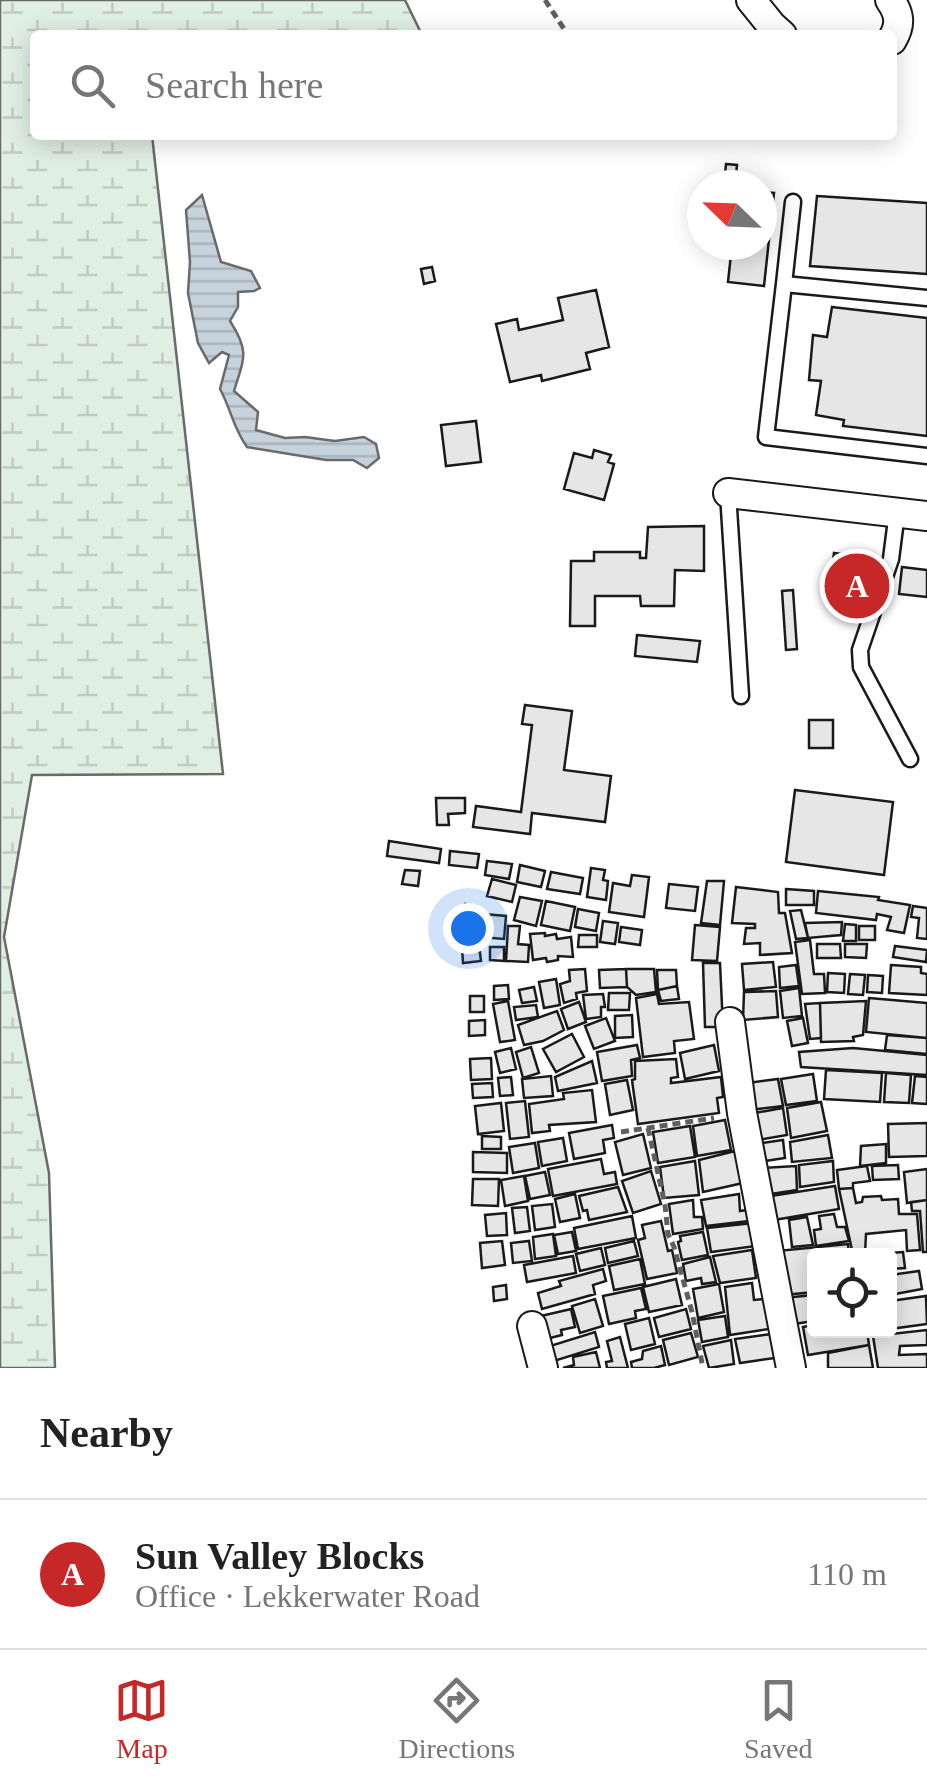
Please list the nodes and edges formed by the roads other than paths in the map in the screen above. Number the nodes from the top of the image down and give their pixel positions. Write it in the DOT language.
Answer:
graph roads {
  1 [pos="751,0"];
  2 [pos="890,0"];
  3 [pos="776,30"];
  4 [pos="897,30"];
  5 [pos="793,202"];
  6 [pos="784,284"];
  7 [pos="927,298"];
  8 [pos="927,456"];
  9 [pos="728,492"];
  10 [pos="896,512"];
  11 [pos="927,516"];
  12 [pos="741,696"];
  13 [pos="910,759"];
  14 [pos="730,1022"];
  15 [pos="532,1326"];
  16 [pos="543,1368"];
  17 [pos="790,1368"];
  1 -- 3 [label="street"];
  2 -- 4 [label="street"];
  5 -- 6 [label="lane"];
  6 -- 7 [label="lane"];
  6 -- 8 [label="lane"];
  9 -- 10 [label="street"];
  9 -- 12 [label="lane"];
  10 -- 11 [label="street"];
  10 -- 13 [label="lane"];
  14 -- 17 [label="street"];
  15 -- 16 [label="street"];
}
